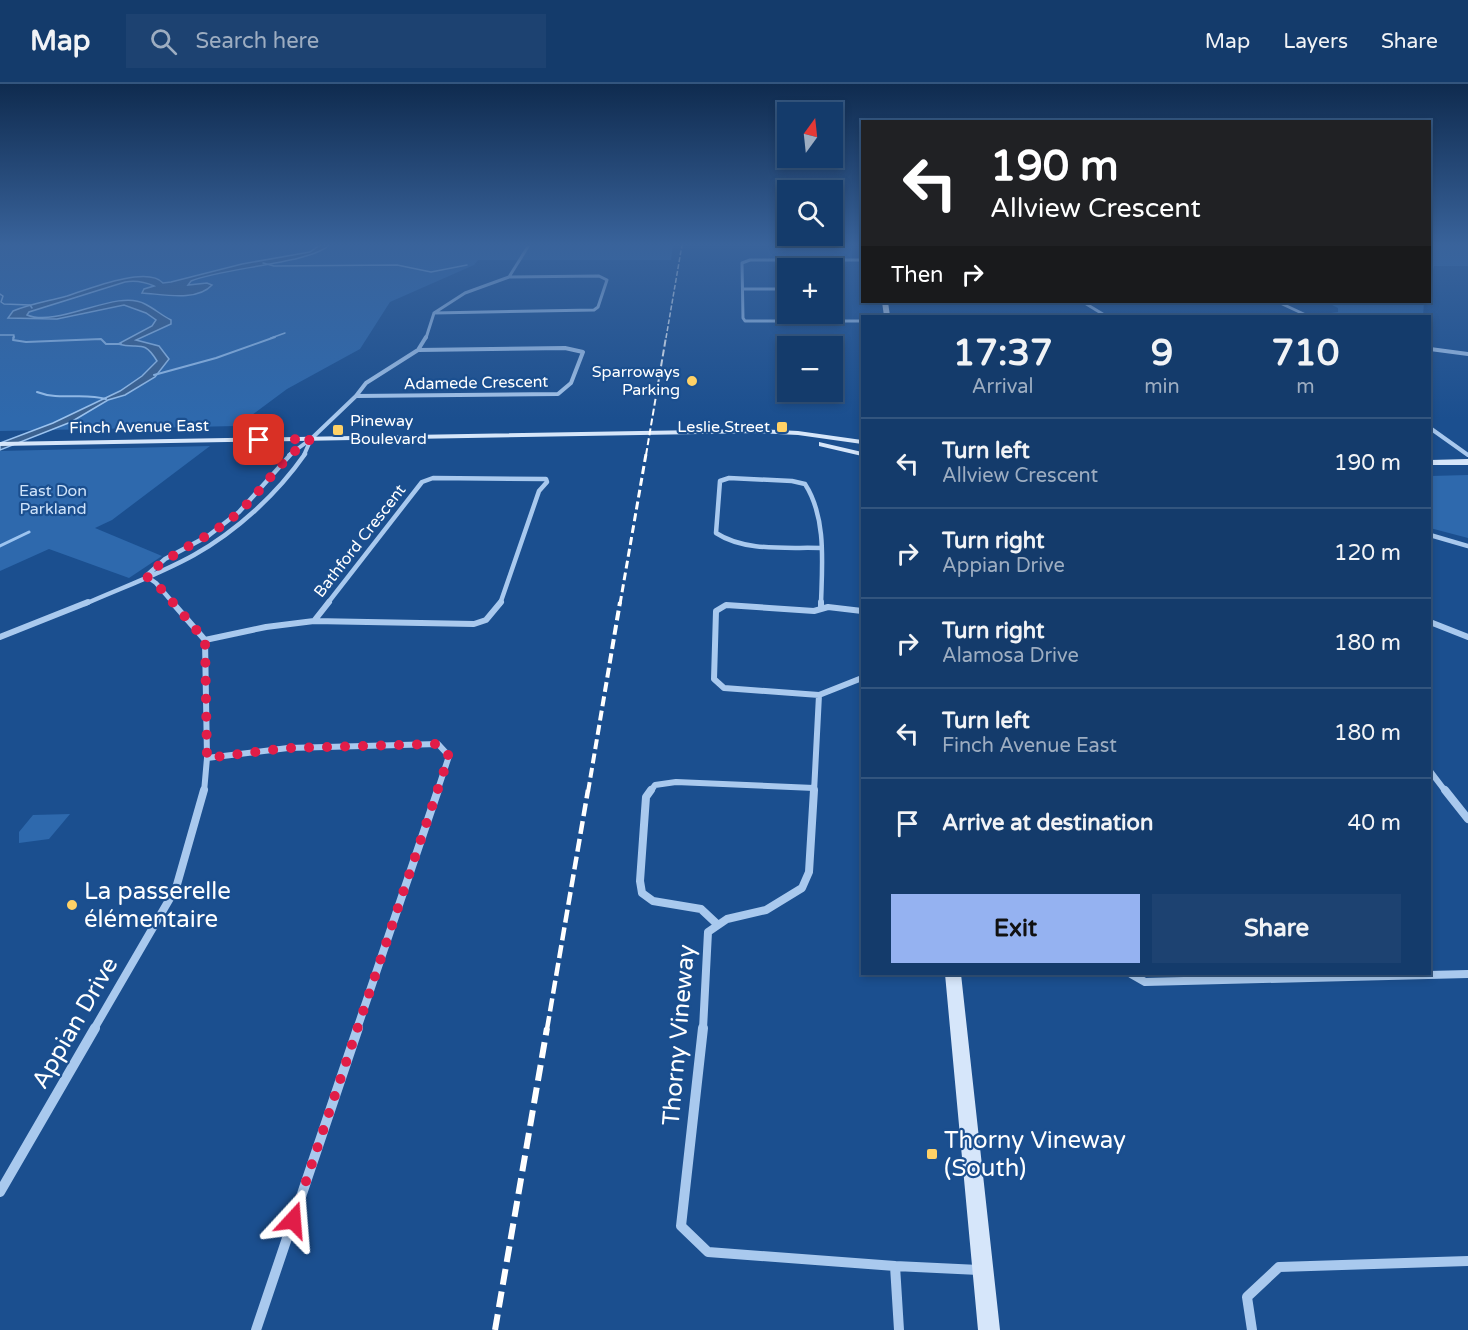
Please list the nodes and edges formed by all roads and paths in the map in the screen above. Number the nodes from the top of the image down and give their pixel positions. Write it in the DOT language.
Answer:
graph roads {
  1 [pos="449,303"];
  2 [pos="599,303"];
  3 [pos="744,303"];
  4 [pos="1085,303"];
  5 [pos="1280,303"];
  6 [pos="434,313"];
  7 [pos="1104,315"];
  8 [pos="1306,315"];
  9 [pos="861,321"];
  10 [pos="1431,349"];
  11 [pos="418,350"];
  12 [pos="1468,354"];
  13 [pos="356,396"];
  14 [pos="1431,429"];
  15 [pos="861,435"];
  16 [pos="566,436"];
  17 [pos="816,436"];
  18 [pos="311,439"];
  19 [pos="861,442"];
  20 [pos="0,444"];
  21 [pos="822,444"];
  22 [pos="861,449"];
  23 [pos="861,454"];
  24 [pos="1468,455"];
  25 [pos="1468,462"];
  26 [pos="1431,463"];
  27 [pos="1431,535"];
  28 [pos="1468,546"];
  29 [pos="821,548"];
  30 [pos="146,576"];
  31 [pos="821,609"];
  32 [pos="861,611"];
  33 [pos="314,621"];
  34 [pos="1431,622"];
  35 [pos="0,637"];
  36 [pos="1468,637"];
  37 [pos="205,640"];
  38 [pos="861,678"];
  39 [pos="819,696"];
  40 [pos="207,758"];
  41 [pos="1431,772"];
  42 [pos="814,788"];
  43 [pos="1468,819"];
  44 [pos="717,924"];
  45 [pos="1468,974"];
  46 [pos="952,975"];
  47 [pos="1133,975"];
  48 [pos="1431,975"];
  49 [pos="1431,975"];
  50 [pos="0,1192"];
  51 [pos="1468,1261"];
  52 [pos="895,1266"];
  53 [pos="983,1270"];
  54 [pos="256,1330"];
  55 [pos="899,1330"];
  56 [pos="989,1330"];
  57 [pos="1252,1330"];
  1 -- 6 [label="street"];
  2 -- 6 [label="street"];
  3 -- 9 [label="street"];
  4 -- 7 [label="street"];
  5 -- 8 [label="street"];
  6 -- 11 [label="street"];
  10 -- 12 [label="street"];
  11 -- 13 [label="street"];
  11 -- 13 [label="street, Adamede Crescent"];
  13 -- 18 [label="street"];
  14 -- 24 [label="street"];
  15 -- 17 [label="main road"];
  16 -- 17 [label="main road, Finch Avenue East"];
  16 -- 18 [label="main road, Finch Avenue East"];
  16 -- 21 [label="main road, Finch Avenue East"];
  17 -- 19 [label="main road, Finch Avenue East"];
  18 -- 20 [label="main road, Finch Avenue East"];
  18 -- 30 [label="street"];
  18 -- 30 [label="street"];
  21 -- 22 [label="main road, Finch Avenue East"];
  21 -- 23 [label="main road"];
  25 -- 26 [label="main road"];
  27 -- 28 [label="street"];
  29 -- 29 [label="street"];
  29 -- 31 [label="street"];
  30 -- 35 [label="street"];
  30 -- 37 [label="street"];
  31 -- 32 [label="street"];
  31 -- 39 [label="street"];
  33 -- 33 [label="street, Bathford Crescent"];
  33 -- 37 [label="street"];
  34 -- 36 [label="street"];
  37 -- 40 [label="street, Appian Drive"];
  38 -- 39 [label="street"];
  39 -- 42 [label="street, Thorny Vineway"];
  40 -- 50 [label="street, Appian Drive"];
  40 -- 54 [label="street"];
  41 -- 43 [label="street"];
  42 -- 44 [label="street, Thorny Vineway"];
  42 -- 44 [label="street"];
  44 -- 52 [label="street, Thorny Vineway"];
  45 -- 49 [label="street"];
  46 -- 53 [label="main road"];
  47 -- 48 [label="street"];
  51 -- 57 [label="street"];
  52 -- 53 [label="street, Thorny Vineway"];
  52 -- 55 [label="street"];
  53 -- 56 [label="main road"];
}
